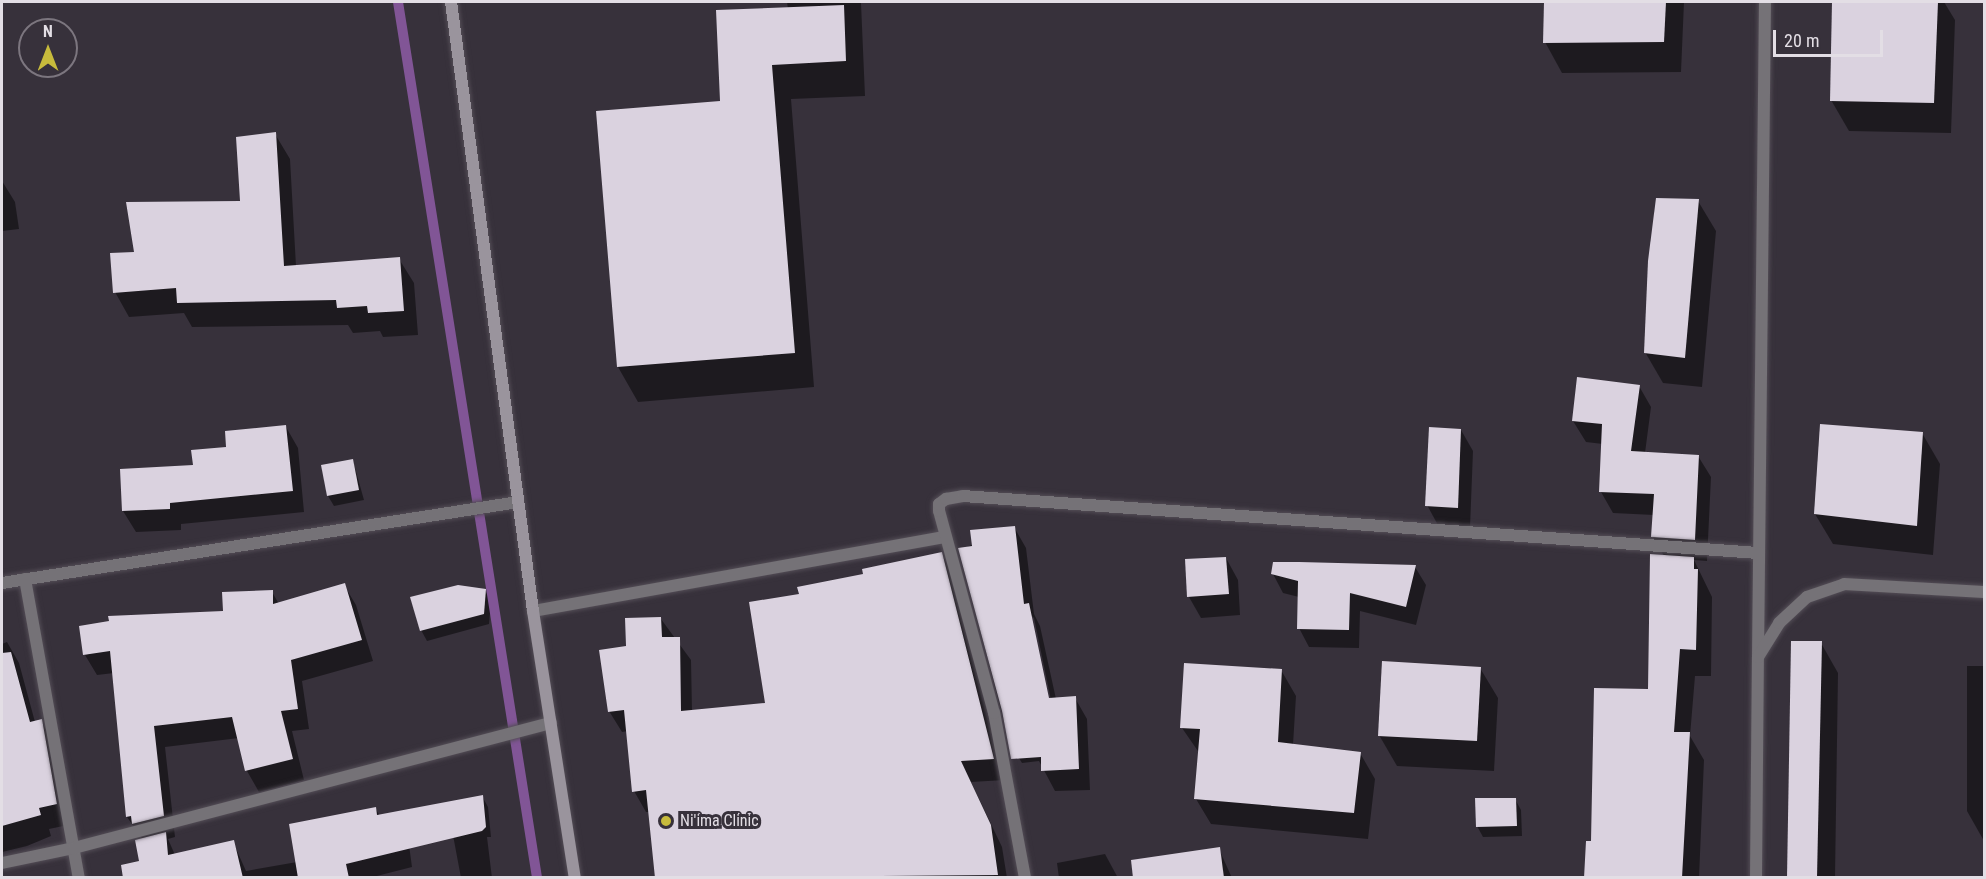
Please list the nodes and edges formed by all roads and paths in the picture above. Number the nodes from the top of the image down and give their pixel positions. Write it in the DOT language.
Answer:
graph roads {
  1 [pos="451,2"];
  2 [pos="1764,2"];
  3 [pos="518,502"];
  4 [pos="945,537"];
  5 [pos="1758,553"];
  6 [pos="25,579"];
  7 [pos="2,584"];
  8 [pos="1984,592"];
  9 [pos="533,610"];
  10 [pos="1758,657"];
  11 [pos="551,723"];
  12 [pos="74,848"];
  13 [pos="2,863"];
  14 [pos="79,878"];
  15 [pos="575,878"];
  16 [pos="1025,878"];
  17 [pos="1756,878"];
  1 -- 3 [label="street"];
  2 -- 5 [label="street"];
  3 -- 6 [label="street"];
  3 -- 9 [label="street"];
  4 -- 5 [label="street"];
  4 -- 9 [label="street"];
  4 -- 16 [label="street"];
  5 -- 10 [label="street"];
  6 -- 7 [label="street"];
  6 -- 12 [label="street"];
  8 -- 10 [label="street"];
  9 -- 11 [label="street"];
  10 -- 17 [label="street"];
  11 -- 12 [label="street"];
  11 -- 15 [label="street"];
  12 -- 13 [label="street"];
  12 -- 14 [label="street"];
}
